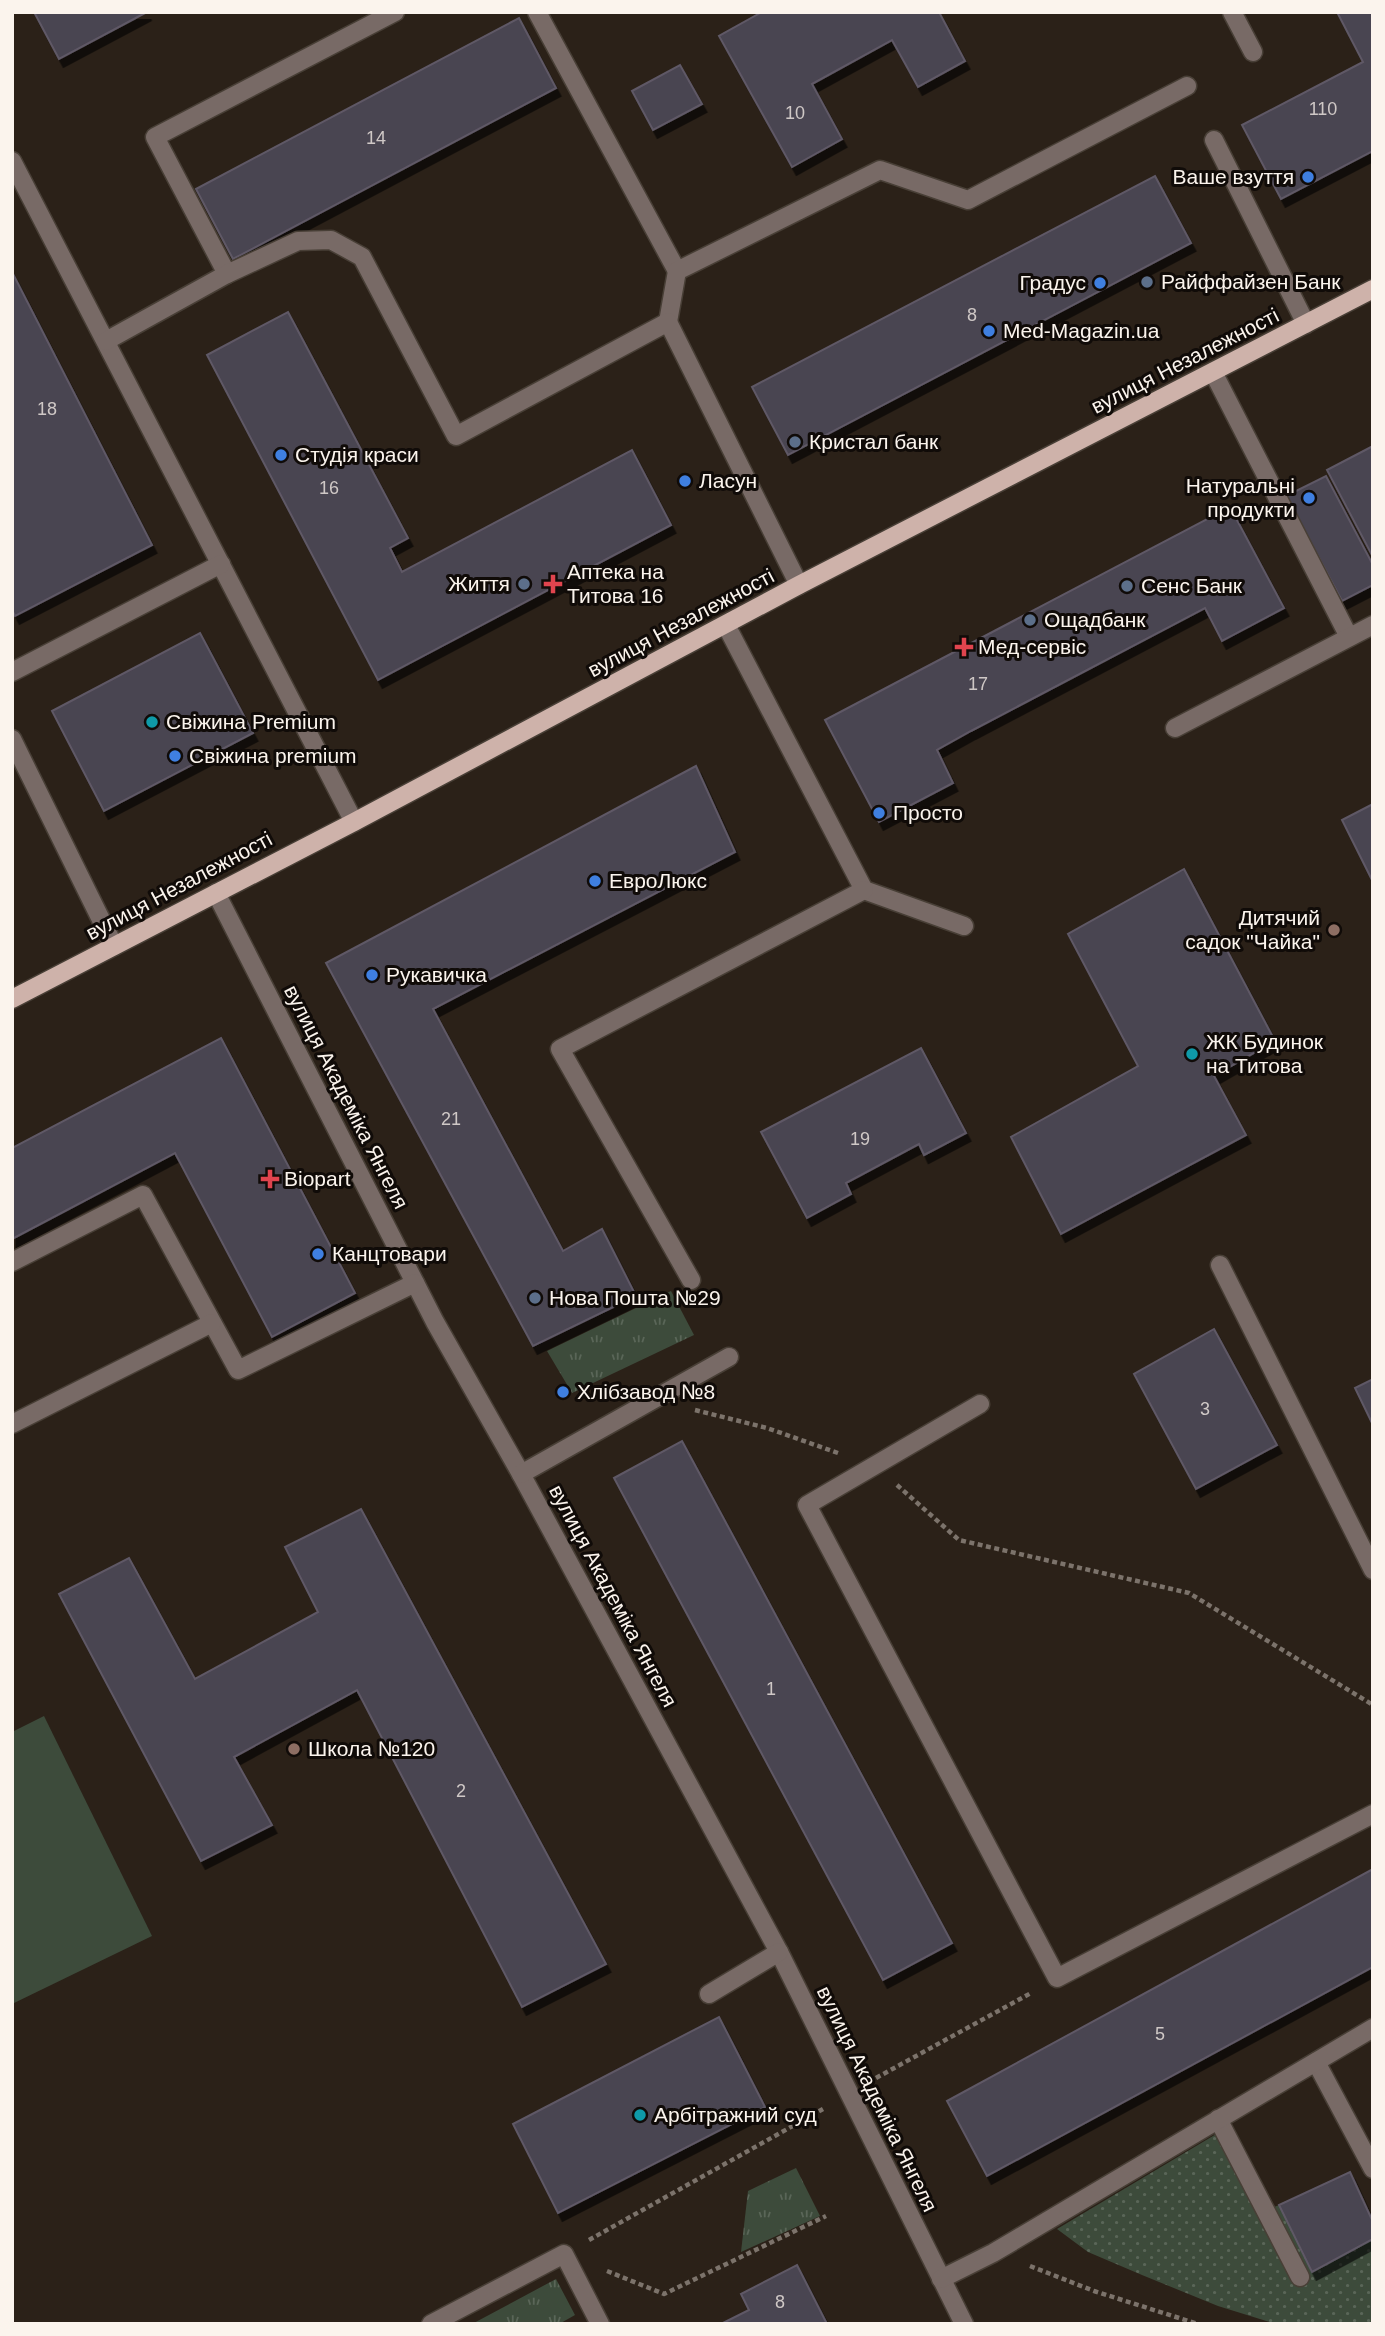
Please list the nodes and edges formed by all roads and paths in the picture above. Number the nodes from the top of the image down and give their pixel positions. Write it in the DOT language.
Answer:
graph roads {
  1 [pos="395,12"];
  2 [pos="537,12"];
  3 [pos="1232,12"];
  4 [pos="1253,52"];
  5 [pos="1187,86"];
  6 [pos="1214,140"];
  7 [pos="12,161"];
  8 [pos="677,271"];
  9 [pos="227,274"];
  10 [pos="1373,289"];
  11 [pos="668,322"];
  12 [pos="1306,324"];
  13 [pos="106,341"];
  14 [pos="1213,372"];
  15 [pos="221,564"];
  16 [pos="799,585"];
  17 [pos="726,625"];
  18 [pos="1373,625"];
  19 [pos="1349,637"];
  20 [pos="12,673"];
  21 [pos="1175,728"];
  22 [pos="12,740"];
  23 [pos="354,822"];
  24 [pos="864,890"];
  25 [pos="216,893"];
  26 [pos="964,926"];
  27 [pos="114,946"];
  28 [pos="12,999"];
  29 [pos="12,1262"];
  30 [pos="1220,1265"];
  31 [pos="691,1280"];
  32 [pos="415,1283"];
  33 [pos="212,1323"];
  34 [pos="729,1357"];
  35 [pos="654,1400"];
  36 [pos="980,1404"];
  37 [pos="12,1423"];
  38 [pos="875,1465"];
  39 [pos="521,1474"];
  40 [pos="1373,1570"];
  41 [pos="1373,1705"];
  42 [pos="1373,1814"];
  43 [pos="779,1952"];
  44 [pos="1057,1979"];
  45 [pos="709,1994"];
  46 [pos="1373,2028"];
  47 [pos="1316,2062"];
  48 [pos="849,2093"];
  49 [pos="1218,2119"];
  50 [pos="1373,2169"];
  51 [pos="827,2216"];
  52 [pos="993,2253"];
  53 [pos="564,2254"];
  54 [pos="1300,2277"];
  55 [pos="941,2279"];
  56 [pos="431,2324"];
  57 [pos="600,2324"];
  58 [pos="964,2324"];
  59 [pos="1198,2324"];
  1 -- 9 [label="street"];
  2 -- 8 [label="street"];
  3 -- 4 [label="street"];
  5 -- 8 [label="street"];
  6 -- 12 [label="street"];
  7 -- 13 [label="street"];
  8 -- 11 [label="street"];
  9 -- 11 [label="street"];
  9 -- 13 [label="street"];
  10 -- 12 [label="main road, вулиця Незалежності"];
  11 -- 16 [label="street"];
  12 -- 14 [label="main road, вулиця Незалежності"];
  13 -- 15 [label="street"];
  14 -- 16 [label="main road, вулиця Незалежності"];
  14 -- 19 [label="street"];
  15 -- 20 [label="street"];
  15 -- 23 [label="street"];
  16 -- 17 [label="main road, вулиця Незалежності"];
  17 -- 23 [label="main road, вулиця Незалежності"];
  17 -- 24 [label="street"];
  18 -- 19 [label="street"];
  19 -- 21 [label="street"];
  22 -- 27 [label="street"];
  23 -- 25 [label="main road, вулиця Незалежності"];
  24 -- 26 [label="street"];
  24 -- 31 [label="street"];
  25 -- 27 [label="main road, вулиця Незалежності"];
  25 -- 32 [label="street, вулиця Академіка Янгеля"];
  27 -- 28 [label="main road, вулиця Незалежності"];
  29 -- 33 [label="street"];
  30 -- 40 [label="street"];
  32 -- 33 [label="street"];
  32 -- 39 [label="street, вулиця Академіка Янгеля"];
  33 -- 37 [label="street"];
  34 -- 35 [label="street"];
  35 -- 38 [label="path"];
  35 -- 39 [label="street"];
  36 -- 38 [label="street"];
  38 -- 41 [label="path"];
  38 -- 44 [label="street"];
  39 -- 43 [label="street, вулиця Академіка Янгеля"];
  42 -- 44 [label="street"];
  43 -- 45 [label="street"];
  43 -- 48 [label="street, вулиця Академіка Янгеля"];
  44 -- 48 [label="path"];
  46 -- 47 [label="street"];
  47 -- 49 [label="street"];
  47 -- 50 [label="street"];
  48 -- 53 [label="path"];
  48 -- 55 [label="street, вулиця Академіка Янгеля"];
  49 -- 52 [label="street"];
  49 -- 54 [label="street"];
  51 -- 53 [label="path"];
  52 -- 55 [label="street"];
  52 -- 59 [label="path"];
  53 -- 56 [label="street"];
  53 -- 57 [label="street"];
  55 -- 58 [label="street, вулиця Академіка Янгеля"];
}
